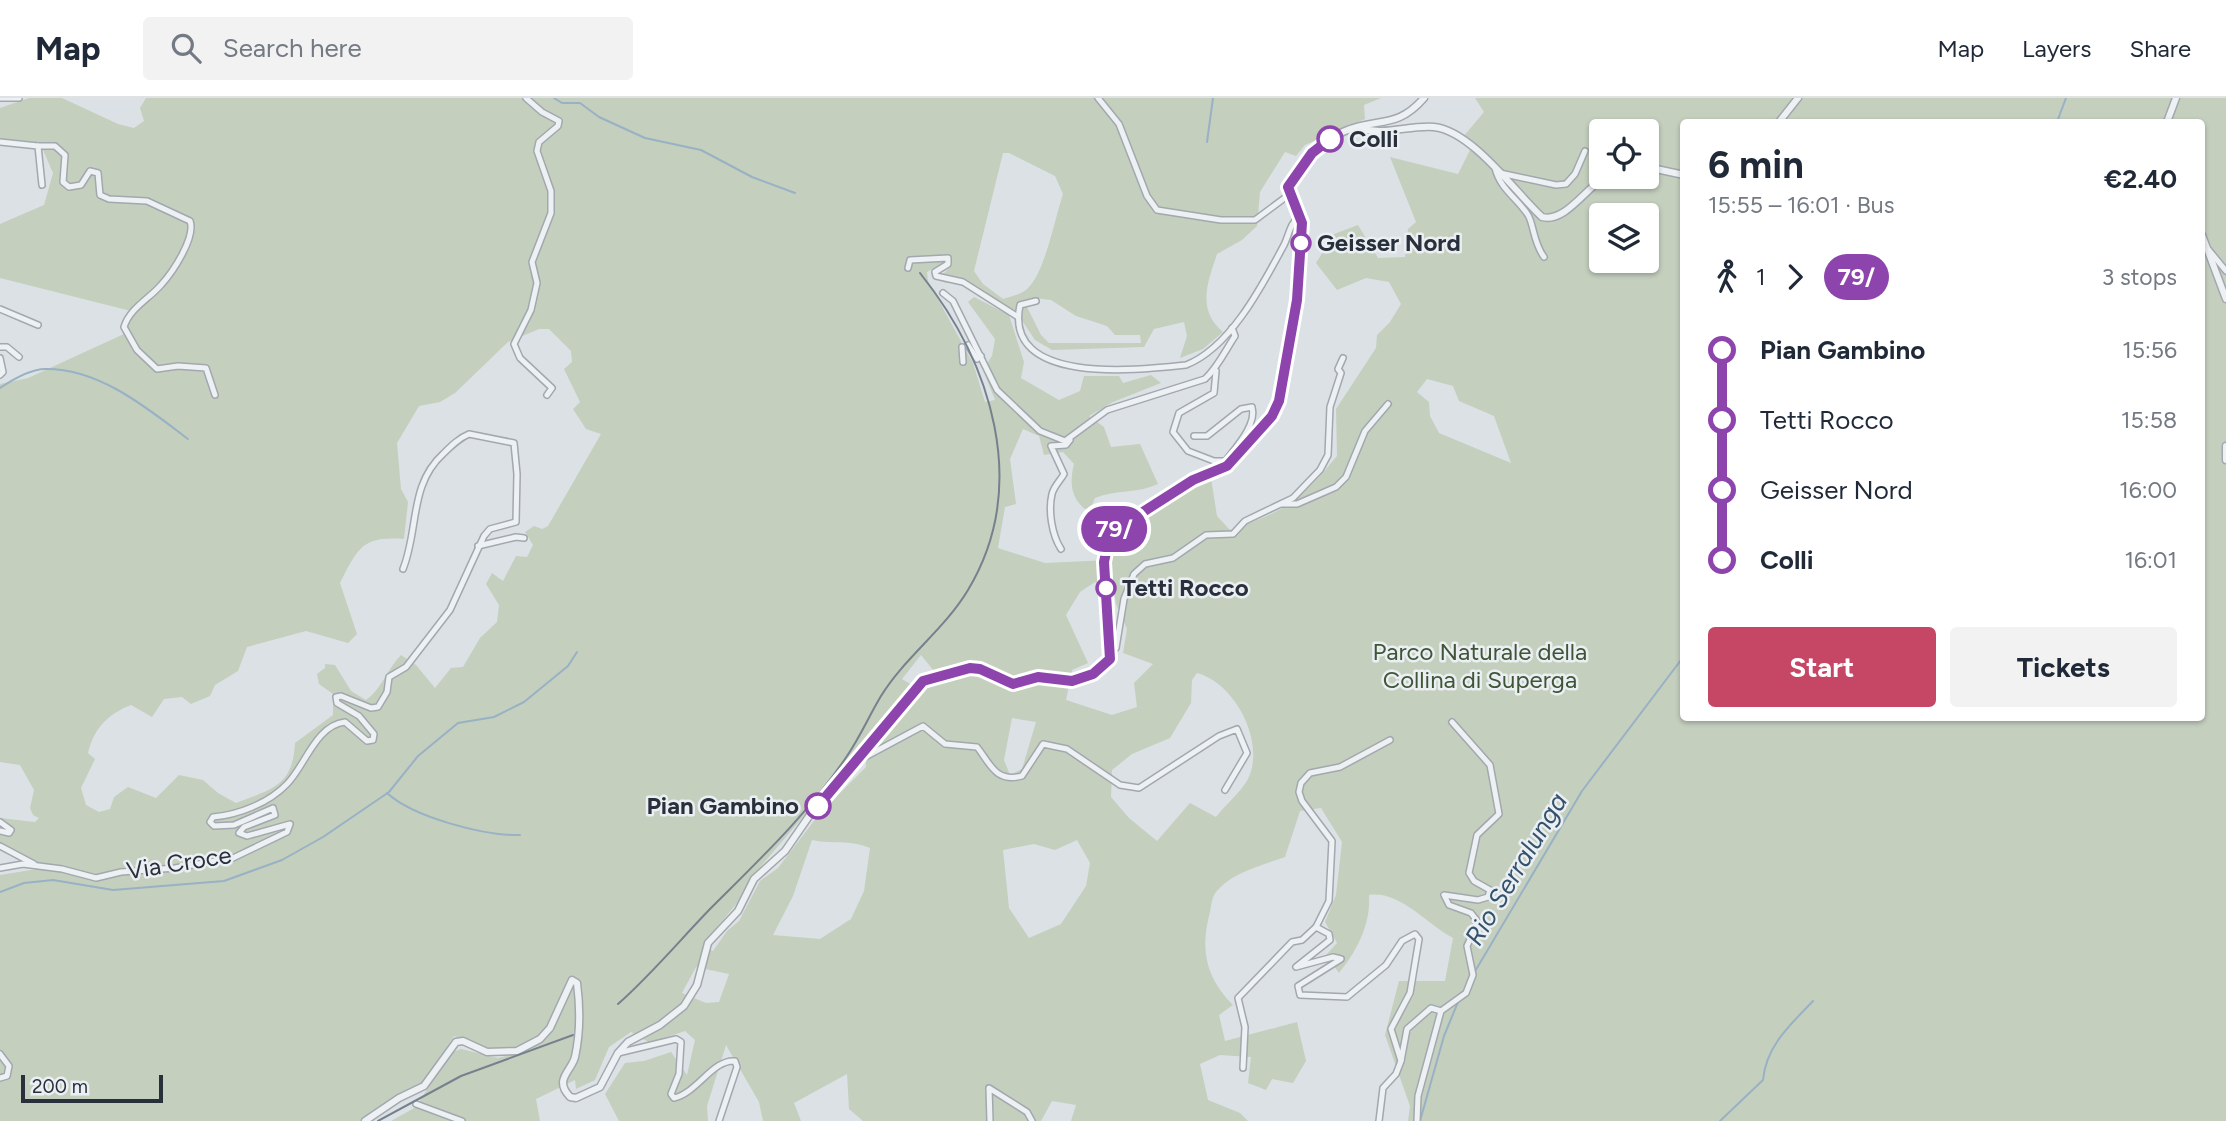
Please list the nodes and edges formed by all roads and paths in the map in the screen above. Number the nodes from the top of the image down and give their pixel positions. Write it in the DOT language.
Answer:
graph roads {
  1 [pos="0,98"];
  2 [pos="19,98"];
  3 [pos="526,98"];
  4 [pos="1098,98"];
  5 [pos="1423,98"];
  6 [pos="1798,98"];
  7 [pos="2176,98"];
  8 [pos="1781,119"];
  9 [pos="2168,119"];
  10 [pos="1357,127"];
  11 [pos="0,142"];
  12 [pos="38,146"];
  13 [pos="1585,151"];
  14 [pos="1659,170"];
  15 [pos="1497,171"];
  16 [pos="1680,174"];
  17 [pos="42,185"];
  18 [pos="1589,187"];
  19 [pos="1290,194"];
  20 [pos="1299,217"];
  21 [pos="2205,242"];
  22 [pos="2208,249"];
  23 [pos="1545,257"];
  24 [pos="908,268"];
  25 [pos="2226,271"];
  26 [pos="943,293"];
  27 [pos="2226,299"];
  28 [pos="1036,301"];
  29 [pos="0,309"];
  30 [pos="1018,317"];
  31 [pos="38,325"];
  32 [pos="1232,328"];
  33 [pos="0,346"];
  34 [pos="981,356"];
  35 [pos="19,357"];
  36 [pos="0,358"];
  37 [pos="1343,358"];
  38 [pos="963,362"];
  39 [pos="1217,368"];
  40 [pos="0,375"];
  41 [pos="215,395"];
  42 [pos="547,396"];
  43 [pos="1388,404"];
  44 [pos="1194,436"];
  45 [pos="1070,440"];
  46 [pos="2226,446"];
  47 [pos="1229,460"];
  48 [pos="2226,460"];
  49 [pos="1272,505"];
  50 [pos="524,538"];
  51 [pos="478,546"];
  52 [pos="1060,549"];
  53 [pos="403,569"];
  54 [pos="1111,653"];
  55 [pos="1452,722"];
  56 [pos="1390,740"];
  57 [pos="854,763"];
  58 [pos="1224,790"];
  59 [pos="0,822"];
  60 [pos="0,831"];
  61 [pos="0,846"];
  62 [pos="36,866"];
  63 [pos="0,869"];
  64 [pos="1316,927"];
  65 [pos="1441,1011"];
  66 [pos="618,1053"];
  67 [pos="0,1054"];
  68 [pos="1401,1061"];
  69 [pos="1243,1068"];
  70 [pos="0,1078"];
  71 [pos="399,1098"];
  72 [pos="408,1100"];
  73 [pos="416,1104"];
  74 [pos="365,1121"];
  75 [pos="462,1121"];
  76 [pos="719,1121"];
  77 [pos="990,1121"];
  78 [pos="1032,1121"];
  79 [pos="1379,1121"];
  80 [pos="1417,1121"];
  1 -- 2 [label="street"];
  3 -- 42 [label="street"];
  4 -- 19 [label="street"];
  5 -- 10 [label="street"];
  6 -- 8 [label="street"];
  7 -- 9 [label="street"];
  10 -- 15 [label="street"];
  10 -- 19 [label="street"];
  11 -- 12 [label="street"];
  12 -- 17 [label="street"];
  12 -- 41 [label="street"];
  13 -- 15 [label="street"];
  14 -- 16 [label="street"];
  15 -- 18 [label="street"];
  15 -- 23 [label="street"];
  19 -- 20 [label="street"];
  20 -- 32 [label="street"];
  20 -- 47 [label="street"];
  21 -- 22 [label="street"];
  22 -- 25 [label="street"];
  22 -- 27 [label="street"];
  24 -- 30 [label="street"];
  26 -- 34 [label="street"];
  28 -- 30 [label="street"];
  29 -- 31 [label="street"];
  30 -- 32 [label="street"];
  32 -- 39 [label="street"];
  33 -- 35 [label="street"];
  34 -- 38 [label="street"];
  34 -- 45 [label="street"];
  36 -- 40 [label="street"];
  37 -- 49 [label="street"];
  39 -- 45 [label="street"];
  39 -- 47 [label="street"];
  43 -- 49 [label="street"];
  44 -- 47 [label="street"];
  45 -- 52 [label="street"];
  46 -- 48 [label="street"];
  47 -- 54 [label="street"];
  49 -- 54 [label="street"];
  50 -- 51 [label="street"];
  51 -- 53 [label="street, Via Croce"];
  51 -- 62 [label="street, Via Croce"];
  54 -- 57 [label="street"];
  55 -- 65 [label="street"];
  56 -- 64 [label="street"];
  57 -- 58 [label="street"];
  57 -- 66 [label="street"];
  59 -- 60 [label="street"];
  61 -- 62 [label="street"];
  62 -- 63 [label="street, Via Croce"];
  64 -- 68 [label="street"];
  64 -- 69 [label="street"];
  65 -- 68 [label="street"];
  65 -- 80 [label="street"];
  66 -- 71 [label="street"];
  66 -- 76 [label="street"];
  67 -- 70 [label="street"];
  68 -- 79 [label="street"];
  71 -- 72 [label="street"];
  71 -- 74 [label="street"];
  73 -- 75 [label="street"];
  77 -- 78 [label="street"];
}
